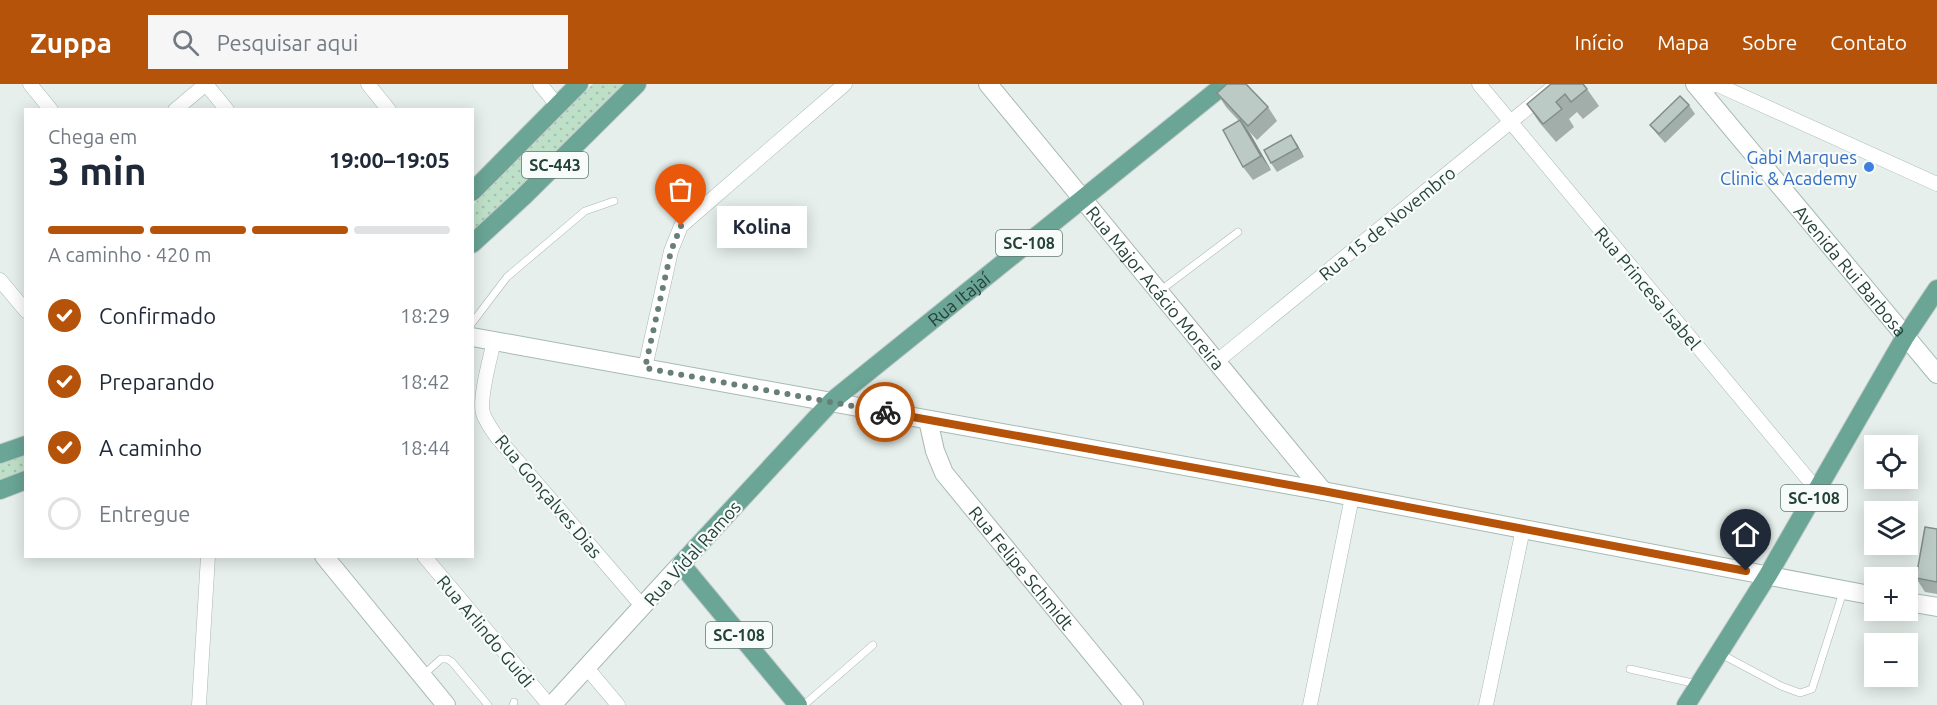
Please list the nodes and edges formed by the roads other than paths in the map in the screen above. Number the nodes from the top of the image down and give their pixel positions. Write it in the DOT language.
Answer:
graph roads {
  1 [pos="30,84"];
  2 [pos="206,84"];
  3 [pos="368,84"];
  4 [pos="540,84"];
  5 [pos="579,84"];
  6 [pos="637,84"];
  7 [pos="845,84"];
  8 [pos="988,84"];
  9 [pos="1225,84"];
  10 [pos="1479,84"];
  11 [pos="1557,84"];
  12 [pos="1698,87"];
  13 [pos="557,105"];
  14 [pos="49,108"];
  15 [pos="177,108"];
  16 [pos="225,108"];
  17 [pos="387,108"];
  18 [pos="1510,122"];
  19 [pos="1937,184"];
  20 [pos="474,190"];
  21 [pos="1082,199"];
  22 [pos="614,201"];
  23 [pos="1238,232"];
  24 [pos="474,242"];
  25 [pos="0,280"];
  26 [pos="1937,289"];
  27 [pos="1159,292"];
  28 [pos="24,309"];
  29 [pos="474,320"];
  30 [pos="474,337"];
  31 [pos="1905,337"];
  32 [pos="494,340"];
  33 [pos="1216,362"];
  34 [pos="645,368"];
  35 [pos="1937,374"];
  36 [pos="832,401"];
  37 [pos="928,420"];
  38 [pos="24,446"];
  39 [pos="0,454"];
  40 [pos="24,481"];
  41 [pos="0,490"];
  42 [pos="1323,491"];
  43 [pos="1818,491"];
  44 [pos="1352,497"];
  45 [pos="1523,529"];
  46 [pos="208,558"];
  47 [pos="326,558"];
  48 [pos="426,558"];
  49 [pos="681,564"];
  50 [pos="1768,575"];
  51 [pos="1844,590"];
  52 [pos="1864,594"];
  53 [pos="1918,604"];
  54 [pos="643,607"];
  55 [pos="1937,608"];
  56 [pos="873,645"];
  57 [pos="1719,653"];
  58 [pos="587,668"];
  59 [pos="1630,669"];
  60 [pos="422,675"];
  61 [pos="1699,685"];
  62 [pos="199,705"];
  63 [pos="446,705"];
  64 [pos="488,705"];
  65 [pos="551,705"];
  66 [pos="618,705"];
  67 [pos="798,705"];
  68 [pos="804,705"];
  69 [pos="1134,705"];
  70 [pos="1310,705"];
  71 [pos="1486,705"];
  72 [pos="1686,705"];
  1 -- 14 [label="street"];
  2 -- 15 [label="street"];
  2 -- 16 [label="street"];
  3 -- 17 [label="street"];
  4 -- 13 [label="street"];
  5 -- 13 [label="main road"];
  6 -- 24 [label="main road, SC-443"];
  7 -- 34 [label="street"];
  8 -- 21 [label="main road, Rua Major Acácio Moreira"];
  9 -- 21 [label="main road, Rua Itajaí / SC-108"];
  10 -- 18 [label="street, Rua Princesa Isabel"];
  11 -- 18 [label="street, Rua 15 de Novembro"];
  12 -- 19 [label="street"];
  12 -- 31 [label="main road, Avenida Rui Barbosa"];
  13 -- 20 [label="main road"];
  18 -- 33 [label="street, Rua 15 de Novembro"];
  18 -- 43 [label="street, Rua Princesa Isabel"];
  21 -- 27 [label="main road, Rua Major Acácio Moreira"];
  21 -- 36 [label="main road, Rua Itajaí / SC-108"];
  22 -- 29 [label="lane"];
  23 -- 27 [label="lane"];
  25 -- 28 [label="street"];
  26 -- 31 [label="main road, SC-108"];
  27 -- 33 [label="main road, Rua Major Acácio Moreira"];
  30 -- 32 [label="main road"];
  31 -- 35 [label="main road, Avenida Rui Barbosa"];
  31 -- 43 [label="main road, SC-108"];
  32 -- 34 [label="main road"];
  32 -- 54 [label="street, Rua Gonçalves Dias"];
  33 -- 42 [label="main road, Rua Major Acácio Moreira"];
  34 -- 36 [label="main road"];
  36 -- 37 [label="main road"];
  36 -- 49 [label="main road, Rua Vidal Ramos / SC-108"];
  37 -- 42 [label="main road"];
  37 -- 69 [label="main road, Rua Felipe Schmidt"];
  38 -- 39 [label="main road"];
  40 -- 41 [label="main road"];
  42 -- 44 [label="main road"];
  43 -- 50 [label="main road, SC-108"];
  44 -- 45 [label="main road"];
  44 -- 70 [label="street"];
  45 -- 50 [label="main road"];
  45 -- 71 [label="street"];
  46 -- 62 [label="street"];
  47 -- 60 [label="main road"];
  48 -- 65 [label="street, Rua Arlindo Guidi"];
  49 -- 54 [label="main road, Rua Vidal Ramos"];
  49 -- 67 [label="main road, SC-108"];
  50 -- 51 [label="main road"];
  50 -- 57 [label="main road, SC-108"];
  51 -- 52 [label="main road"];
  51 -- 57 [label="lane"];
  53 -- 55 [label="main road"];
  54 -- 58 [label="main road, Rua Vidal Ramos"];
  56 -- 68 [label="lane"];
  57 -- 61 [label="main road, SC-108"];
  58 -- 65 [label="main road, Rua Vidal Ramos"];
  58 -- 66 [label="street"];
  59 -- 61 [label="lane"];
  60 -- 63 [label="main road"];
  60 -- 64 [label="lane"];
  61 -- 72 [label="main road, SC-108"];
}
